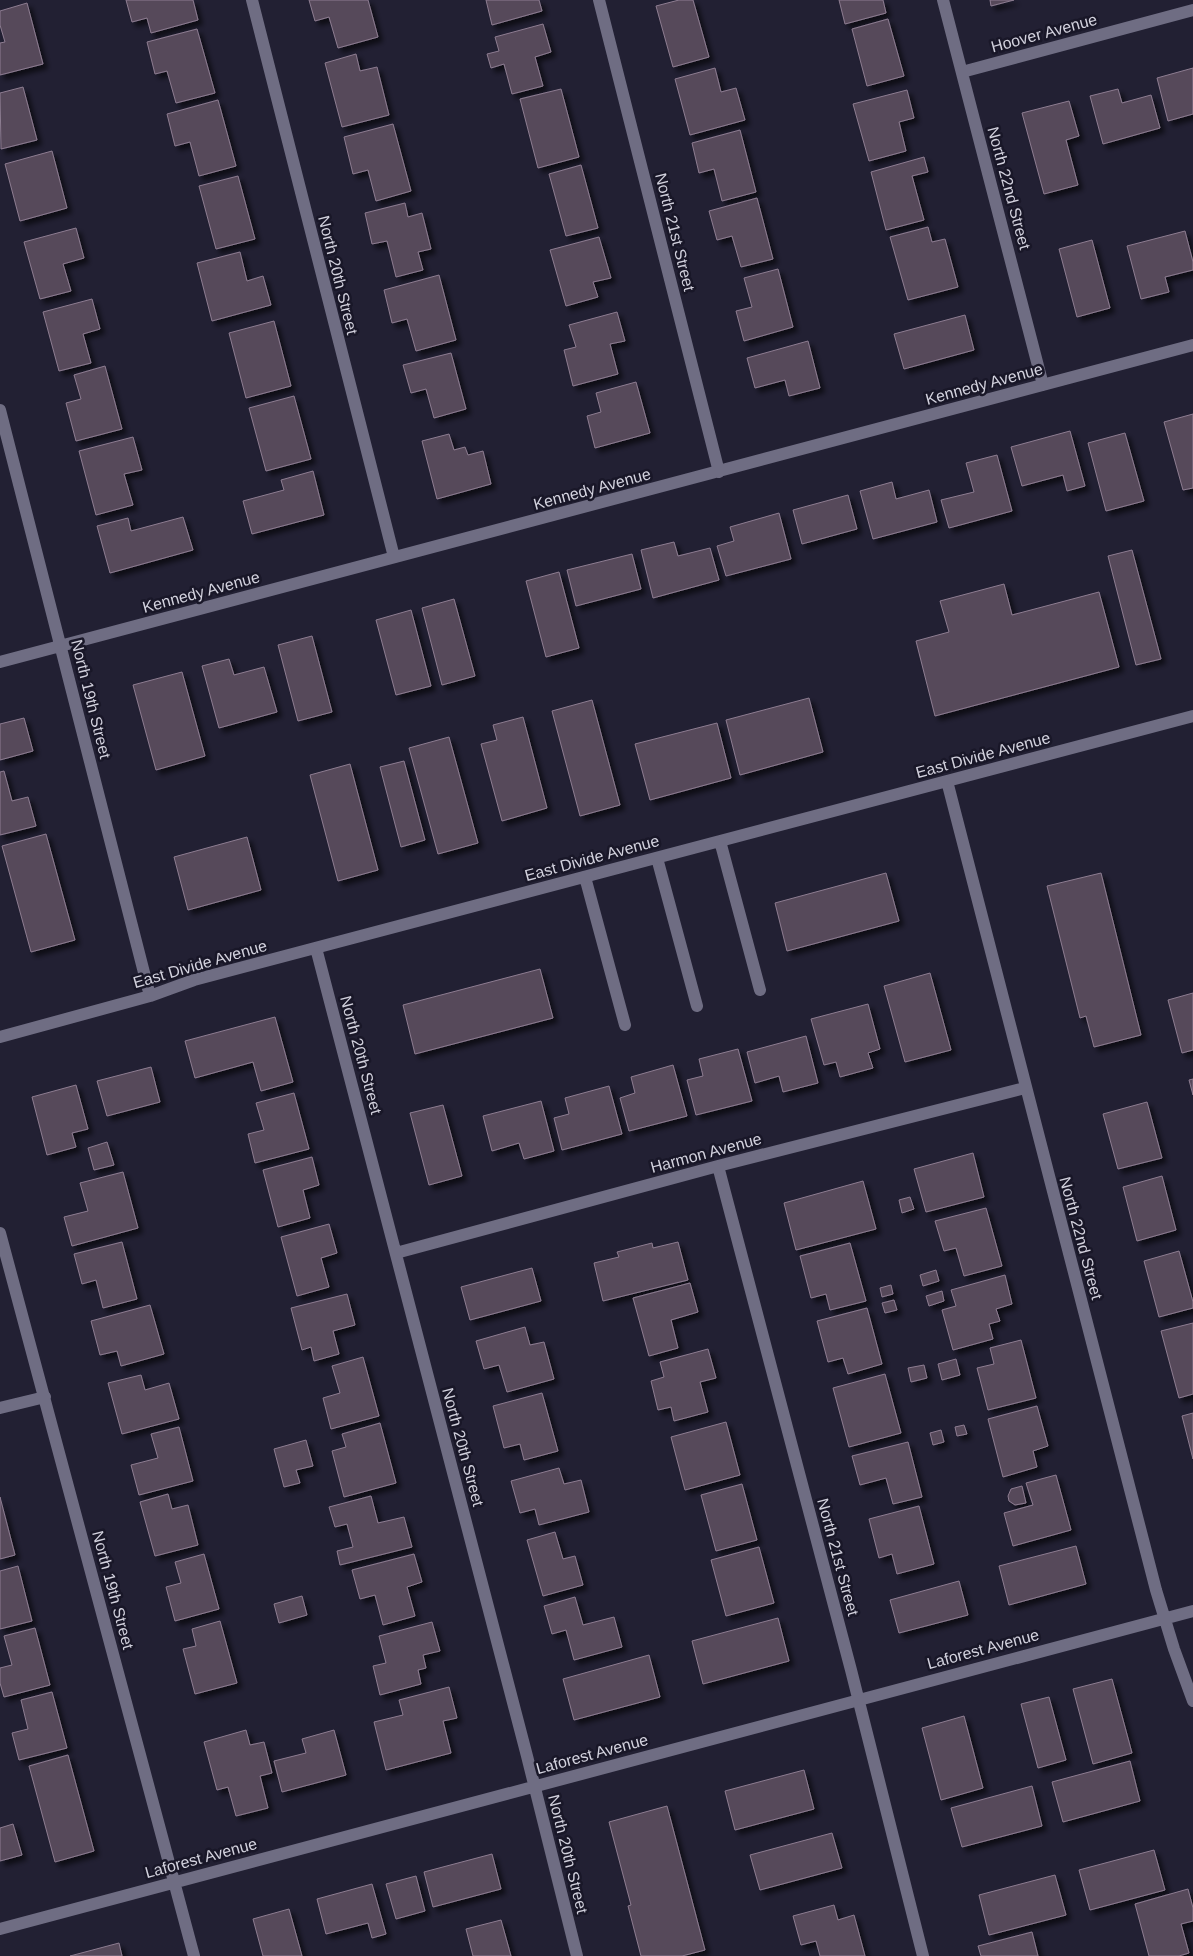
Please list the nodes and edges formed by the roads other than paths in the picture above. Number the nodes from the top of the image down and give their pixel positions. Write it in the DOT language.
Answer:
graph roads {
  1 [pos="252,0"];
  2 [pos="599,0"];
  3 [pos="944,0"];
  4 [pos="1193,10"];
  5 [pos="962,72"];
  6 [pos="1193,345"];
  7 [pos="1043,385"];
  8 [pos="0,410"];
  9 [pos="719,472"];
  10 [pos="394,557"];
  11 [pos="60,646"];
  12 [pos="0,662"];
  13 [pos="1193,716"];
  14 [pos="946,782"];
  15 [pos="720,841"];
  16 [pos="657,858"];
  17 [pos="585,877"];
  18 [pos="316,948"];
  19 [pos="760,990"];
  20 [pos="150,996"];
  21 [pos="697,1006"];
  22 [pos="625,1025"];
  23 [pos="0,1037"];
  24 [pos="1025,1088"];
  25 [pos="718,1166"];
  26 [pos="0,1233"];
  27 [pos="396,1253"];
  28 [pos="45,1396"];
  29 [pos="0,1408"];
  30 [pos="1193,1611"];
  31 [pos="1164,1618"];
  32 [pos="858,1699"];
  33 [pos="1193,1701"];
  34 [pos="534,1786"];
  35 [pos="174,1882"];
  36 [pos="0,1930"];
  37 [pos="194,1956"];
  38 [pos="576,1956"];
  39 [pos="923,1956"];
  1 -- 10 [label="street, North 20th Street"];
  2 -- 9 [label="street, North 21st Street"];
  3 -- 5 [label="street, North 22nd Street"];
  4 -- 5 [label="street, Hoover Avenue"];
  5 -- 7 [label="street, North 22nd Street"];
  6 -- 7 [label="street, Kennedy Avenue"];
  7 -- 9 [label="street, Kennedy Avenue"];
  8 -- 11 [label="street, North 19th Street"];
  9 -- 10 [label="street, Kennedy Avenue"];
  10 -- 11 [label="street, Kennedy Avenue"];
  11 -- 12 [label="street, Kennedy Avenue"];
  11 -- 20 [label="street, North 19th Street"];
  13 -- 14 [label="street, East Divide Avenue"];
  14 -- 15 [label="street, East Divide Avenue"];
  14 -- 24 [label="street, North 22nd Street"];
  15 -- 16 [label="street, East Divide Avenue"];
  15 -- 19 [label="street"];
  16 -- 17 [label="street, East Divide Avenue"];
  16 -- 21 [label="street"];
  17 -- 18 [label="street, East Divide Avenue"];
  17 -- 22 [label="street"];
  18 -- 20 [label="street, East Divide Avenue"];
  18 -- 27 [label="street, North 20th Street"];
  20 -- 23 [label="street, East Divide Avenue"];
  24 -- 25 [label="street, Harmon Avenue"];
  24 -- 31 [label="street, North 22nd Street"];
  25 -- 27 [label="street, Harmon Avenue"];
  25 -- 32 [label="street, North 21st Street"];
  26 -- 28 [label="street, North 19th Street"];
  27 -- 34 [label="street, North 20th Street"];
  28 -- 29 [label="street"];
  28 -- 35 [label="street, North 19th Street"];
  30 -- 31 [label="street, Laforest Avenue"];
  31 -- 32 [label="street, Laforest Avenue"];
  31 -- 33 [label="street, North 22nd Street"];
  32 -- 34 [label="street, Laforest Avenue"];
  32 -- 39 [label="street, North 21st Street"];
  34 -- 35 [label="street, Laforest Avenue"];
  34 -- 38 [label="street, North 20th Street"];
  35 -- 36 [label="street, Laforest Avenue"];
  35 -- 37 [label="street, North 19th Street"];
}
